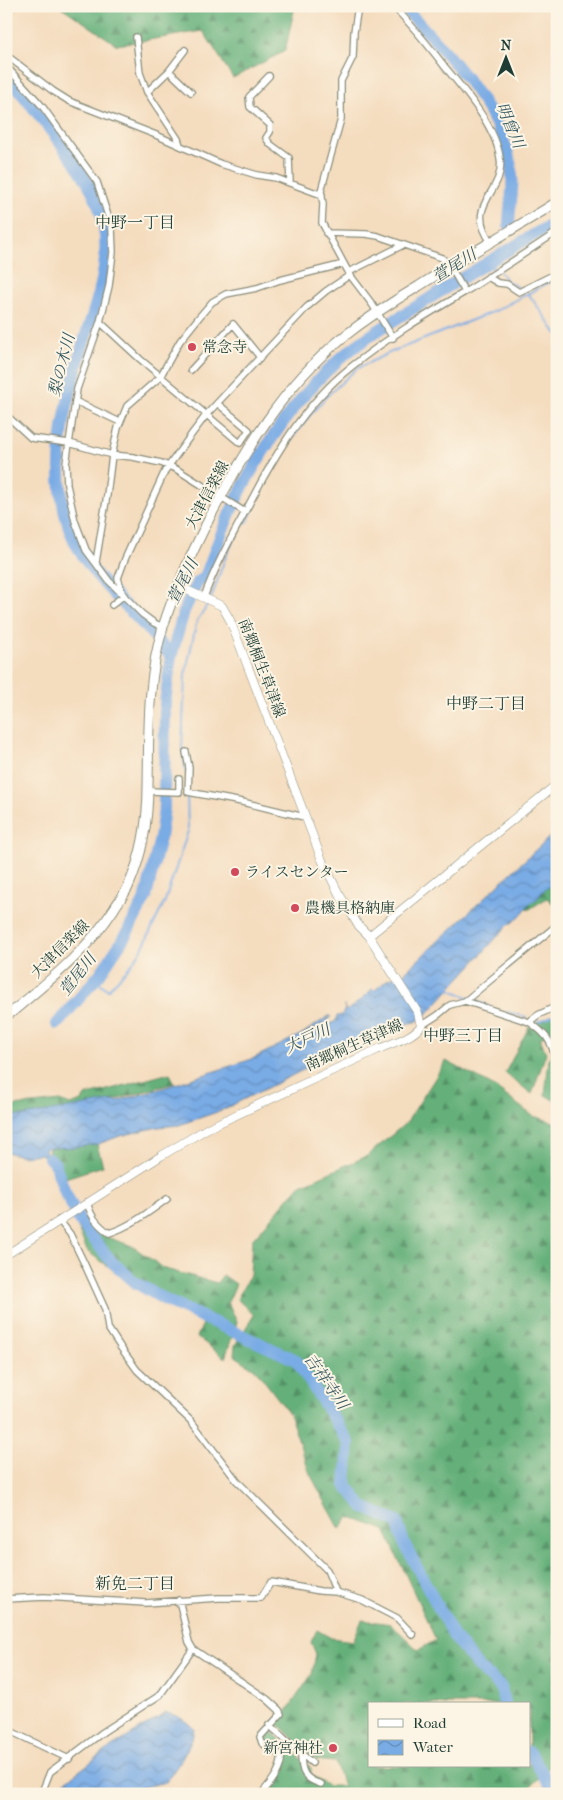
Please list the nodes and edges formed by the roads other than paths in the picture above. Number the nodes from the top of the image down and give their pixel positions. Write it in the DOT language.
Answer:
graph roads {
  1 [pos="358,6"];
  2 [pos="393,6"];
  3 [pos="136,37"];
  4 [pos="185,50"];
  5 [pos="6,55"];
  6 [pos="6,66"];
  7 [pos="169,71"];
  8 [pos="30,73"];
  9 [pos="269,76"];
  10 [pos="21,81"];
  11 [pos="147,92"];
  12 [pos="191,92"];
  13 [pos="180,146"];
  14 [pos="290,183"];
  15 [pos="322,194"];
  16 [pos="557,202"];
  17 [pos="326,232"];
  18 [pos="557,232"];
  19 [pos="491,242"];
  20 [pos="403,246"];
  21 [pos="344,264"];
  22 [pos="452,269"];
  23 [pos="349,273"];
  24 [pos="557,273"];
  25 [pos="488,277"];
  26 [pos="464,290"];
  27 [pos="378,314"];
  28 [pos="100,318"];
  29 [pos="392,336"];
  30 [pos="260,356"];
  31 [pos="190,370"];
  32 [pos="160,376"];
  33 [pos="75,401"];
  34 [pos="217,403"];
  35 [pos="207,414"];
  36 [pos="6,415"];
  37 [pos="120,422"];
  38 [pos="248,440"];
  39 [pos="68,443"];
  40 [pos="112,455"];
  41 [pos="169,466"];
  42 [pos="223,500"];
  43 [pos="245,512"];
  44 [pos="96,562"];
  45 [pos="180,587"];
  46 [pos="123,594"];
  47 [pos="203,596"];
  48 [pos="112,605"];
  49 [pos="162,631"];
  50 [pos="186,752"];
  51 [pos="178,779"];
  52 [pos="557,784"];
  53 [pos="151,791"];
  54 [pos="304,817"];
  55 [pos="557,925"];
  56 [pos="369,936"];
  57 [pos="468,999"];
  58 [pos="557,1006"];
  59 [pos="6,1016"];
  60 [pos="529,1022"];
  61 [pos="421,1023"];
  62 [pos="555,1071"];
  63 [pos="167,1200"];
  64 [pos="86,1203"];
  65 [pos="59,1220"];
  66 [pos="6,1255"];
  67 [pos="336,1592"];
  68 [pos="6,1599"];
  69 [pos="179,1600"];
  70 [pos="413,1635"];
  71 [pos="193,1649"];
  72 [pos="269,1725"];
  73 [pos="6,1729"];
  74 [pos="281,1736"];
  75 [pos="260,1737"];
  76 [pos="302,1754"];
  77 [pos="69,1759"];
  78 [pos="312,1763"];
  79 [pos="321,1784"];
  80 [pos="19,1794"];
  81 [pos="261,1794"];
  1 -- 15 [label="street"];
  2 -- 19 [label="street"];
  3 -- 11 [label="street"];
  4 -- 7 [label="street"];
  5 -- 8 [label="street"];
  6 -- 10 [label="street"];
  7 -- 11 [label="street"];
  7 -- 12 [label="street"];
  8 -- 10 [label="street"];
  8 -- 13 [label="street"];
  9 -- 14 [label="street"];
  10 -- 28 [label="street"];
  11 -- 13 [label="street"];
  13 -- 14 [label="street"];
  14 -- 15 [label="street"];
  15 -- 17 [label="street"];
  16 -- 19 [label="main road, 大津信楽線"];
  17 -- 20 [label="street"];
  17 -- 21 [label="street"];
  18 -- 25 [label="street"];
  19 -- 22 [label="main road, 大津信楽線"];
  20 -- 22 [label="street"];
  20 -- 23 [label="street"];
  21 -- 23 [label="street"];
  21 -- 32 [label="street"];
  22 -- 26 [label="street"];
  22 -- 27 [label="main road, 大津信楽線"];
  23 -- 27 [label="street"];
  23 -- 30 [label="street"];
  24 -- 25 [label="street"];
  25 -- 26 [label="street"];
  26 -- 29 [label="street"];
  27 -- 29 [label="street"];
  27 -- 38 [label="main road, 大津信楽線"];
  28 -- 32 [label="street"];
  28 -- 33 [label="street"];
  29 -- 43 [label="street"];
  30 -- 31 [label="street"];
  30 -- 34 [label="street"];
  32 -- 35 [label="street"];
  32 -- 37 [label="street"];
  33 -- 37 [label="street"];
  33 -- 39 [label="street"];
  34 -- 35 [label="street"];
  34 -- 38 [label="street"];
  35 -- 38 [label="street"];
  35 -- 41 [label="street"];
  36 -- 39 [label="street"];
  37 -- 40 [label="street"];
  38 -- 42 [label="main road, 大津信楽線"];
  39 -- 40 [label="street"];
  39 -- 44 [label="street"];
  40 -- 41 [label="street"];
  40 -- 44 [label="street"];
  41 -- 42 [label="street"];
  41 -- 46 [label="street"];
  42 -- 43 [label="street"];
  42 -- 45 [label="main road, 大津信楽線"];
  43 -- 47 [label="street"];
  44 -- 46 [label="street"];
  45 -- 47 [label="main road, 南郷桐生草津線"];
  45 -- 49 [label="main road, 大津信楽線"];
  46 -- 48 [label="street"];
  46 -- 49 [label="street"];
  47 -- 54 [label="main road, 南郷桐生草津線"];
  49 -- 53 [label="main road, 大津信楽線"];
  50 -- 54 [label="street"];
  51 -- 53 [label="street"];
  52 -- 56 [label="main road"];
  53 -- 59 [label="main road, 大津信楽線"];
  54 -- 56 [label="main road, 南郷桐生草津線"];
  55 -- 57 [label="street"];
  56 -- 61 [label="main road, 南郷桐生草津線"];
  57 -- 60 [label="street"];
  57 -- 61 [label="street"];
  58 -- 60 [label="street"];
  60 -- 62 [label="street"];
  61 -- 64 [label="main road, 南郷桐生草津線"];
  63 -- 64 [label="street"];
  64 -- 65 [label="main road, 南郷桐生草津線"];
  65 -- 66 [label="main road, 南郷桐生草津線"];
  65 -- 67 [label="street"];
  67 -- 69 [label="street"];
  67 -- 70 [label="street"];
  68 -- 69 [label="street"];
  69 -- 71 [label="street"];
  71 -- 72 [label="street"];
  71 -- 77 [label="street"];
  72 -- 74 [label="street"];
  72 -- 75 [label="street"];
  73 -- 77 [label="street"];
  74 -- 75 [label="street"];
  74 -- 76 [label="street"];
  75 -- 81 [label="street"];
  76 -- 78 [label="street"];
  76 -- 79 [label="street"];
  77 -- 80 [label="street"];
}
